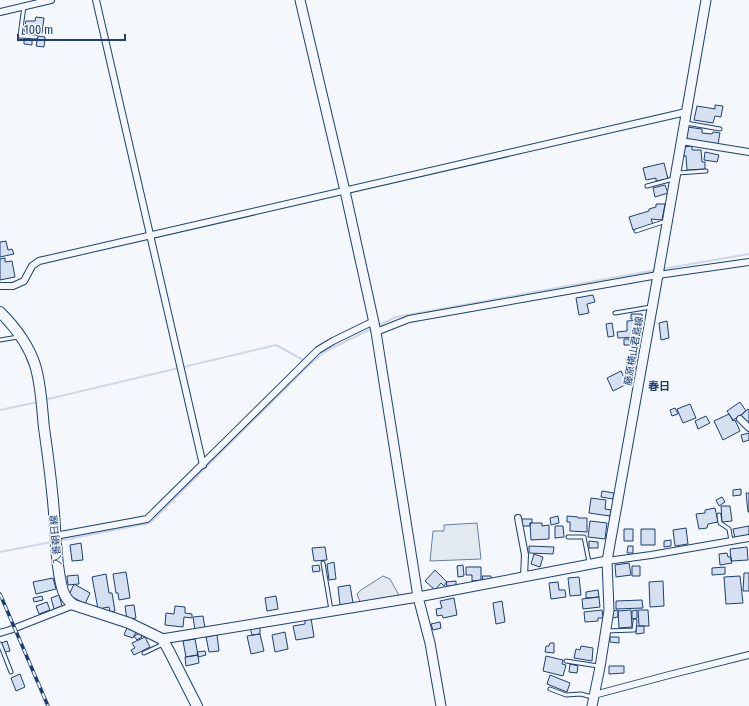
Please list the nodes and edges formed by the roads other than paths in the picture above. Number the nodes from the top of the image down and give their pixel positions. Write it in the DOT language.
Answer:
graph roads {
  1 [pos="51,0"];
  2 [pos="96,0"];
  3 [pos="300,0"];
  4 [pos="706,0"];
  5 [pos="24,6"];
  6 [pos="0,12"];
  7 [pos="36,37"];
  8 [pos="686,112"];
  9 [pos="684,122"];
  10 [pos="720,129"];
  11 [pos="681,141"];
  12 [pos="749,152"];
  13 [pos="706,171"];
  14 [pos="675,176"];
  15 [pos="647,186"];
  16 [pos="345,191"];
  17 [pos="668,220"];
  18 [pos="636,231"];
  19 [pos="151,236"];
  20 [pos="749,262"];
  21 [pos="658,275"];
  22 [pos="0,286"];
  23 [pos="653,307"];
  24 [pos="0,312"];
  25 [pos="615,313"];
  26 [pos="374,321"];
  27 [pos="376,332"];
  28 [pos="20,337"];
  29 [pos="0,340"];
  30 [pos="740,419"];
  31 [pos="749,428"];
  32 [pos="203,465"];
  33 [pos="719,515"];
  34 [pos="518,518"];
  35 [pos="55,536"];
  36 [pos="568,537"];
  37 [pos="749,538"];
  38 [pos="731,541"];
  39 [pos="608,561"];
  40 [pos="323,563"];
  41 [pos="590,564"];
  42 [pos="524,577"];
  43 [pos="418,597"];
  44 [pos="74,606"];
  45 [pos="331,612"];
  46 [pos="635,621"];
  47 [pos="606,631"];
  48 [pos="0,633"];
  49 [pos="163,641"];
  50 [pos="0,644"];
  51 [pos="144,653"];
  52 [pos="749,655"];
  53 [pos="566,661"];
  54 [pos="600,667"];
  55 [pos="11,672"];
  56 [pos="550,689"];
  57 [pos="594,696"];
  58 [pos="197,706"];
  59 [pos="441,706"];
  60 [pos="592,706"];
  1 -- 5 [label="street"];
  2 -- 19 [label="street"];
  3 -- 16 [label="street"];
  4 -- 8 [label="street, 藤原横山君島線"];
  5 -- 6 [label="street"];
  5 -- 7 [label="lane"];
  8 -- 9 [label="street, 藤原横山君島線"];
  8 -- 16 [label="street"];
  9 -- 10 [label="lane"];
  9 -- 11 [label="street, 藤原横山君島線"];
  11 -- 12 [label="street"];
  11 -- 14 [label="street, 藤原横山君島線"];
  13 -- 14 [label="lane"];
  14 -- 15 [label="lane"];
  14 -- 17 [label="street, 藤原横山君島線"];
  16 -- 19 [label="street"];
  16 -- 26 [label="street"];
  17 -- 18 [label="lane"];
  17 -- 21 [label="street, 藤原横山君島線"];
  19 -- 22 [label="street"];
  19 -- 32 [label="street"];
  20 -- 21 [label="street"];
  21 -- 23 [label="street, 藤原横山君島線"];
  21 -- 27 [label="street"];
  23 -- 25 [label="lane"];
  23 -- 39 [label="street, 藤原横山君島線"];
  24 -- 28 [label="main road, 入善朝日線"];
  26 -- 27 [label="street"];
  26 -- 32 [label="street"];
  27 -- 43 [label="street"];
  28 -- 29 [label="lane"];
  28 -- 35 [label="main road, 入善朝日線"];
  30 -- 31 [label="street"];
  32 -- 35 [label="street"];
  33 -- 38 [label="lane"];
  34 -- 42 [label="street"];
  35 -- 44 [label="main road, 入善朝日線"];
  36 -- 41 [label="lane"];
  37 -- 38 [label="street"];
  38 -- 39 [label="street"];
  39 -- 41 [label="street"];
  39 -- 47 [label="street, 藤原横山君島線"];
  40 -- 45 [label="lane"];
  41 -- 42 [label="street"];
  42 -- 43 [label="street"];
  43 -- 45 [label="street"];
  43 -- 59 [label="street"];
  44 -- 48 [label="street"];
  44 -- 49 [label="main road"];
  45 -- 49 [label="street"];
  46 -- 47 [label="lane"];
  47 -- 54 [label="street, 藤原横山君島線"];
  49 -- 51 [label="lane"];
  49 -- 58 [label="main road"];
  50 -- 55 [label="lane"];
  52 -- 57 [label="street"];
  53 -- 54 [label="lane"];
  54 -- 57 [label="street, 藤原横山君島線"];
  56 -- 57 [label="lane"];
  57 -- 60 [label="street, 藤原横山君島線"];
}
